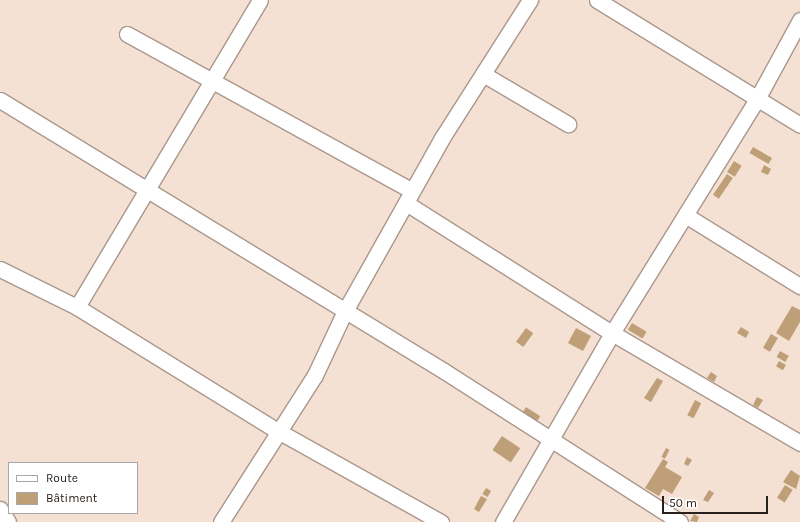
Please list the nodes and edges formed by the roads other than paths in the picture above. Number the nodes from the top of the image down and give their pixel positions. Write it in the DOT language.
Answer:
graph roads {
  1 [pos="260,0"];
  2 [pos="530,0"];
  3 [pos="597,0"];
  4 [pos="800,20"];
  5 [pos="127,34"];
  6 [pos="483,74"];
  7 [pos="213,81"];
  8 [pos="757,98"];
  9 [pos="0,100"];
  10 [pos="568,124"];
  11 [pos="800,125"];
  12 [pos="145,189"];
  13 [pos="409,197"];
  14 [pos="687,216"];
  15 [pos="0,269"];
  16 [pos="800,286"];
  17 [pos="77,307"];
  18 [pos="345,311"];
  19 [pos="612,333"];
  20 [pos="278,431"];
  21 [pos="550,441"];
  22 [pos="800,443"];
  23 [pos="0,509"];
  24 [pos="8,522"];
  25 [pos="221,522"];
  26 [pos="441,522"];
  27 [pos="503,522"];
  28 [pos="680,522"];
  1 -- 7 [label="street"];
  2 -- 6 [label="street"];
  3 -- 8 [label="street"];
  4 -- 8 [label="street"];
  5 -- 7 [label="street"];
  6 -- 10 [label="street"];
  6 -- 13 [label="street"];
  7 -- 12 [label="street"];
  7 -- 13 [label="street"];
  8 -- 11 [label="street"];
  8 -- 14 [label="street"];
  9 -- 12 [label="street"];
  12 -- 17 [label="street"];
  12 -- 18 [label="street"];
  13 -- 18 [label="street"];
  13 -- 19 [label="street"];
  14 -- 16 [label="street"];
  14 -- 19 [label="street"];
  15 -- 17 [label="street"];
  17 -- 20 [label="street"];
  18 -- 20 [label="street"];
  18 -- 21 [label="street"];
  19 -- 21 [label="street"];
  19 -- 22 [label="street"];
  20 -- 25 [label="street"];
  20 -- 26 [label="street"];
  21 -- 27 [label="street"];
  21 -- 28 [label="street"];
  23 -- 24 [label="street"];
}
